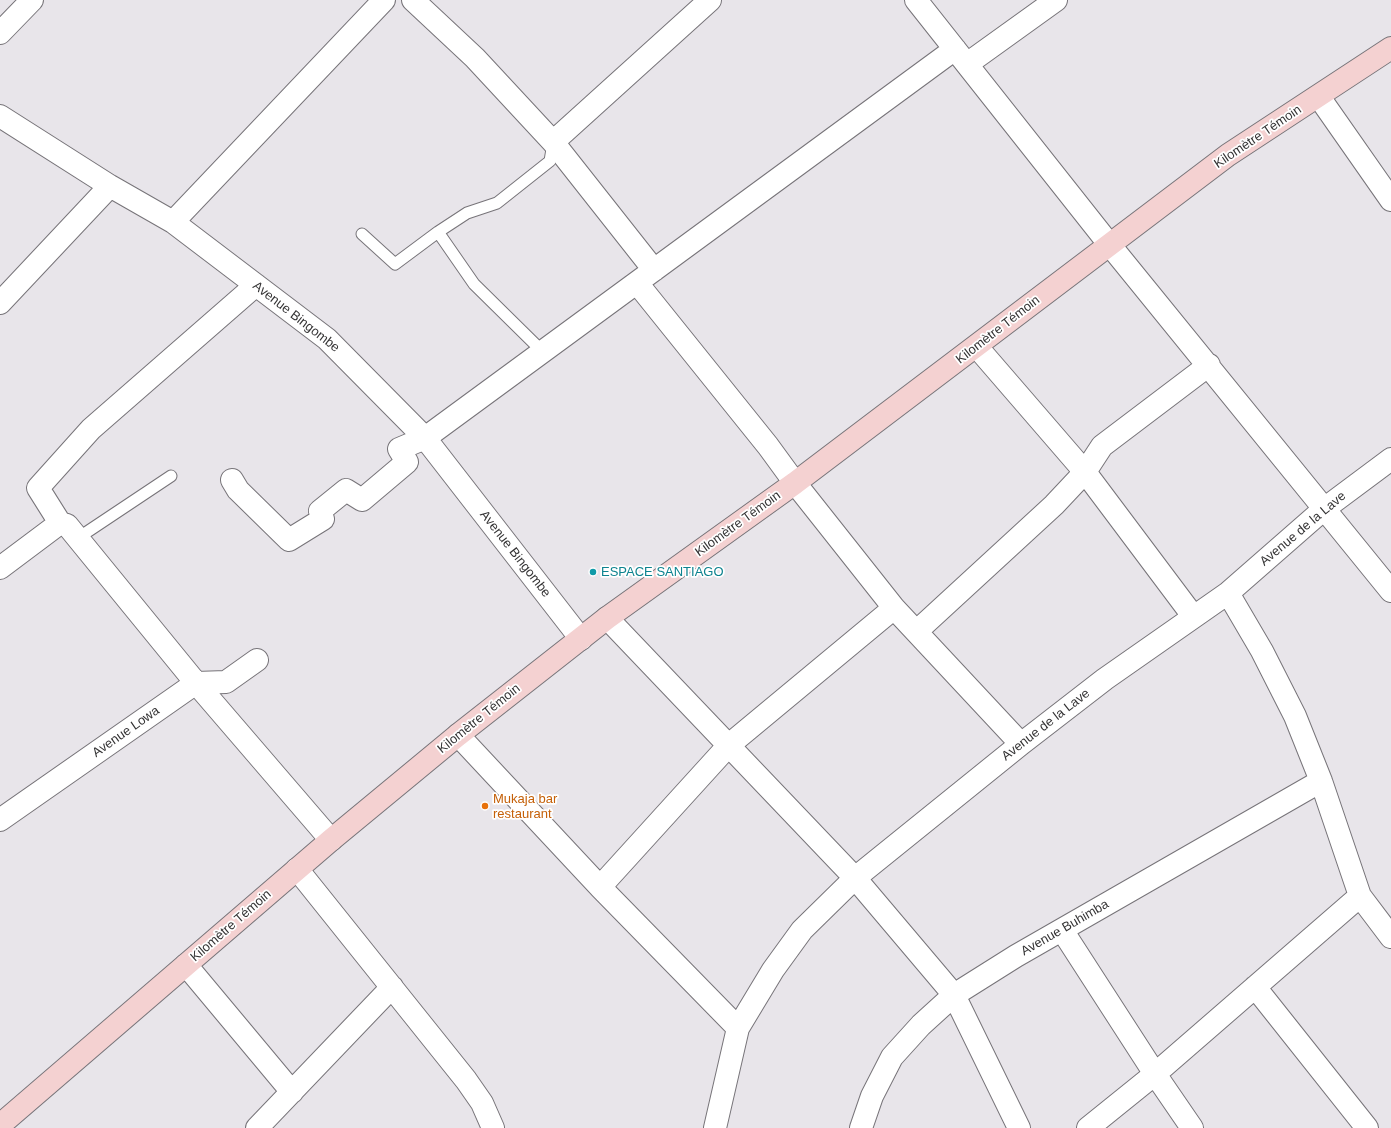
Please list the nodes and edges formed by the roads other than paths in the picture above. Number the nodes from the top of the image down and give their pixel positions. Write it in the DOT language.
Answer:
graph roads {
  1 [pos="32,0"];
  2 [pos="384,0"];
  3 [pos="413,0"];
  4 [pos="710,0"];
  5 [pos="916,0"];
  6 [pos="1056,0"];
  7 [pos="0,33"];
  8 [pos="1391,48"];
  9 [pos="961,56"];
  10 [pos="1319,97"];
  11 [pos="0,116"];
  12 [pos="553,142"];
  13 [pos="110,186"];
  14 [pos="1391,200"];
  15 [pos="173,222"];
  16 [pos="438,232"];
  17 [pos="362,234"];
  18 [pos="1109,244"];
  19 [pos="654,270"];
  20 [pos="637,283"];
  21 [pos="256,285"];
  22 [pos="0,303"];
  23 [pos="977,347"];
  24 [pos="543,352"];
  25 [pos="1209,365"];
  26 [pos="425,438"];
  27 [pos="1391,459"];
  28 [pos="1085,472"];
  29 [pos="171,476"];
  30 [pos="232,480"];
  31 [pos="795,483"];
  32 [pos="1324,509"];
  33 [pos="60,523"];
  34 [pos="78,538"];
  35 [pos="0,568"];
  36 [pos="1391,591"];
  37 [pos="1228,593"];
  38 [pos="894,608"];
  39 [pos="1193,616"];
  40 [pos="607,618"];
  41 [pos="917,631"];
  42 [pos="580,639"];
  43 [pos="257,660"];
  44 [pos="196,683"];
  45 [pos="458,735"];
  46 [pos="1020,744"];
  47 [pos="730,745"];
  48 [pos="1321,780"];
  49 [pos="0,820"];
  50 [pos="331,840"];
  51 [pos="297,869"];
  52 [pos="855,878"];
  53 [pos="600,887"];
  54 [pos="1360,896"];
  55 [pos="1062,930"];
  56 [pos="1391,937"];
  57 [pos="186,965"];
  58 [pos="392,987"];
  59 [pos="1254,987"];
  60 [pos="954,995"];
  61 [pos="738,1028"];
  62 [pos="1154,1074"];
  63 [pos="292,1092"];
  64 [pos="0,1125"];
  65 [pos="257,1128"];
  66 [pos="493,1128"];
  67 [pos="715,1128"];
  68 [pos="861,1128"];
  69 [pos="1019,1128"];
  70 [pos="1088,1128"];
  71 [pos="1192,1128"];
  72 [pos="1367,1128"];
  1 -- 7 [label="street"];
  2 -- 15 [label="street"];
  3 -- 12 [label="street"];
  4 -- 12 [label="street"];
  5 -- 9 [label="street"];
  6 -- 9 [label="street"];
  8 -- 10 [label="main road, Kilomètre Témoin"];
  9 -- 18 [label="street"];
  9 -- 19 [label="street"];
  10 -- 14 [label="street"];
  10 -- 18 [label="main road, Kilomètre Témoin"];
  11 -- 13 [label="street, Avenue Bingombe"];
  12 -- 16 [label="lane"];
  12 -- 19 [label="street"];
  13 -- 15 [label="street, Avenue Bingombe"];
  13 -- 22 [label="street"];
  15 -- 21 [label="street, Avenue Bingombe"];
  16 -- 17 [label="lane"];
  16 -- 24 [label="lane"];
  18 -- 23 [label="main road, Kilomètre Témoin"];
  18 -- 25 [label="street"];
  19 -- 20 [label="street"];
  20 -- 24 [label="street"];
  20 -- 31 [label="street"];
  21 -- 26 [label="street, Avenue Bingombe"];
  21 -- 33 [label="street"];
  23 -- 28 [label="street"];
  23 -- 31 [label="main road, Kilomètre Témoin"];
  24 -- 26 [label="street"];
  25 -- 28 [label="street"];
  25 -- 32 [label="street"];
  26 -- 30 [label="street"];
  26 -- 42 [label="street, Avenue Bingombe"];
  27 -- 32 [label="street, Avenue de la Lave"];
  28 -- 39 [label="street"];
  28 -- 41 [label="street"];
  29 -- 34 [label="lane"];
  31 -- 38 [label="street"];
  31 -- 40 [label="main road, Kilomètre Témoin"];
  32 -- 36 [label="street"];
  32 -- 37 [label="street, Avenue de la Lave"];
  33 -- 34 [label="street"];
  33 -- 35 [label="street"];
  34 -- 44 [label="street"];
  37 -- 39 [label="street, Avenue de la Lave"];
  37 -- 48 [label="street"];
  38 -- 41 [label="street"];
  38 -- 47 [label="street"];
  39 -- 46 [label="street, Avenue de la Lave"];
  40 -- 42 [label="main road, Kilomètre Témoin"];
  40 -- 47 [label="street"];
  41 -- 46 [label="street"];
  42 -- 45 [label="main road, Kilomètre Témoin"];
  43 -- 44 [label="street"];
  44 -- 49 [label="street, Avenue Lowa"];
  44 -- 50 [label="street"];
  45 -- 50 [label="main road, Kilomètre Témoin"];
  45 -- 53 [label="street"];
  46 -- 52 [label="street, Avenue de la Lave"];
  47 -- 52 [label="street"];
  47 -- 53 [label="street"];
  48 -- 54 [label="street"];
  48 -- 55 [label="street, Avenue Buhimba"];
  50 -- 51 [label="main road, Kilomètre Témoin"];
  51 -- 57 [label="main road, Kilomètre Témoin"];
  51 -- 58 [label="street"];
  52 -- 60 [label="street"];
  52 -- 61 [label="street, Avenue de la Lave"];
  53 -- 61 [label="street"];
  54 -- 56 [label="street"];
  54 -- 59 [label="street"];
  55 -- 60 [label="street, Avenue Buhimba"];
  55 -- 62 [label="street"];
  57 -- 63 [label="street"];
  57 -- 64 [label="main road, Kilomètre Témoin"];
  58 -- 63 [label="street"];
  58 -- 66 [label="street"];
  59 -- 62 [label="street"];
  59 -- 72 [label="street"];
  60 -- 68 [label="street, Avenue Buhimba"];
  60 -- 69 [label="street"];
  61 -- 67 [label="street, Avenue de la Lave"];
  62 -- 70 [label="street"];
  62 -- 71 [label="street"];
  63 -- 65 [label="street"];
}
